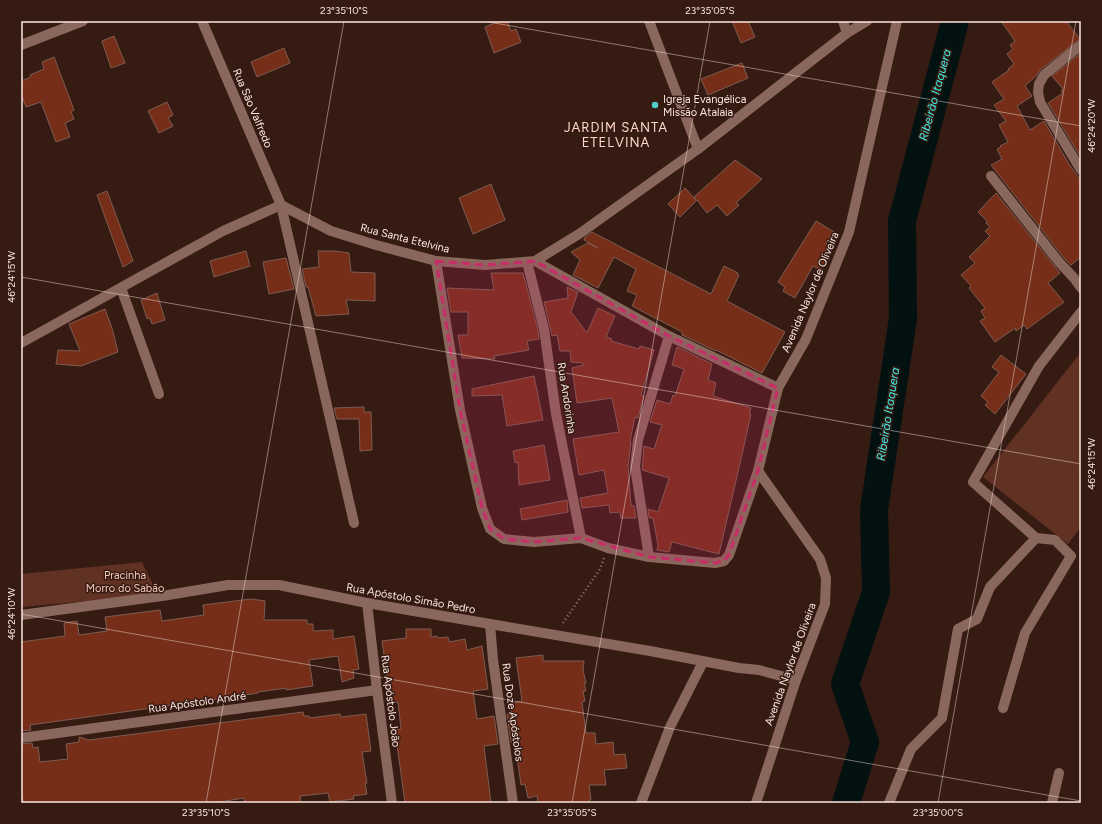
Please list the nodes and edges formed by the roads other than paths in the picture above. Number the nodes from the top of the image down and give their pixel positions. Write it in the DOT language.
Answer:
graph roads {
  1 [pos="83,21"];
  2 [pos="202,21"];
  3 [pos="649,21"];
  4 [pos="843,21"];
  5 [pos="867,21"];
  6 [pos="897,21"];
  7 [pos="847,33"];
  8 [pos="21,45"];
  9 [pos="1081,45"];
  10 [pos="698,149"];
  11 [pos="1081,170"];
  12 [pos="991,176"];
  13 [pos="281,205"];
  14 [pos="436,261"];
  15 [pos="531,261"];
  16 [pos="1077,275"];
  17 [pos="121,288"];
  18 [pos="1081,288"];
  19 [pos="1081,312"];
  20 [pos="669,336"];
  21 [pos="21,344"];
  22 [pos="778,388"];
  23 [pos="159,394"];
  24 [pos="758,471"];
  25 [pos="354,523"];
  26 [pos="581,538"];
  27 [pos="1036,538"];
  28 [pos="649,557"];
  29 [pos="367,603"];
  30 [pos="21,615"];
  31 [pos="490,624"];
  32 [pos="703,662"];
  33 [pos="796,680"];
  34 [pos="377,690"];
  35 [pos="1002,708"];
  36 [pos="21,738"];
  37 [pos="1059,773"];
  38 [pos="392,803"];
  39 [pos="514,803"];
  40 [pos="641,803"];
  41 [pos="756,803"];
  42 [pos="889,803"];
  43 [pos="1052,803"];
  1 -- 8 [label="street"];
  2 -- 13 [label="street, Rua São Valfredo"];
  3 -- 10 [label="street"];
  4 -- 7 [label="street"];
  5 -- 7 [label="street, Rua Santa Etelvina"];
  6 -- 22 [label="street, Avenida Naylor de Oliveira"];
  7 -- 10 [label="street, Rua Santa Etelvina"];
  9 -- 11 [label="street"];
  10 -- 15 [label="street, Rua Santa Etelvina"];
  12 -- 16 [label="street"];
  13 -- 14 [label="street, Rua Santa Etelvina"];
  13 -- 17 [label="street"];
  13 -- 25 [label="street, Rua São Valfredo"];
  14 -- 15 [label="street, Rua Santa Etelvina"];
  14 -- 26 [label="street"];
  15 -- 20 [label="street"];
  15 -- 26 [label="street, Rua Andorinha"];
  16 -- 18 [label="street"];
  17 -- 21 [label="street"];
  17 -- 23 [label="street"];
  19 -- 27 [label="street"];
  20 -- 22 [label="street"];
  20 -- 28 [label="street"];
  22 -- 24 [label="street, Avenida Naylor de Oliveira"];
  24 -- 28 [label="street"];
  24 -- 33 [label="street, Avenida Naylor de Oliveira"];
  26 -- 28 [label="street"];
  27 -- 35 [label="street"];
  27 -- 42 [label="street"];
  29 -- 30 [label="street, Rua Apóstolo Simão Pedro"];
  29 -- 31 [label="street, Rua Apóstolo Simão Pedro"];
  29 -- 34 [label="street, Rua Apóstolo João"];
  31 -- 32 [label="street, Rua Apóstolo Simão Pedro"];
  31 -- 39 [label="street, Rua Doze Apóstolos"];
  32 -- 33 [label="street, Rua Apóstolo Simão Pedro"];
  32 -- 40 [label="street"];
  33 -- 41 [label="street, Avenida Naylor de Oliveira"];
  34 -- 36 [label="street, Rua Apóstolo André"];
  34 -- 38 [label="street, Rua Apóstolo João"];
  37 -- 43 [label="street"];
}
